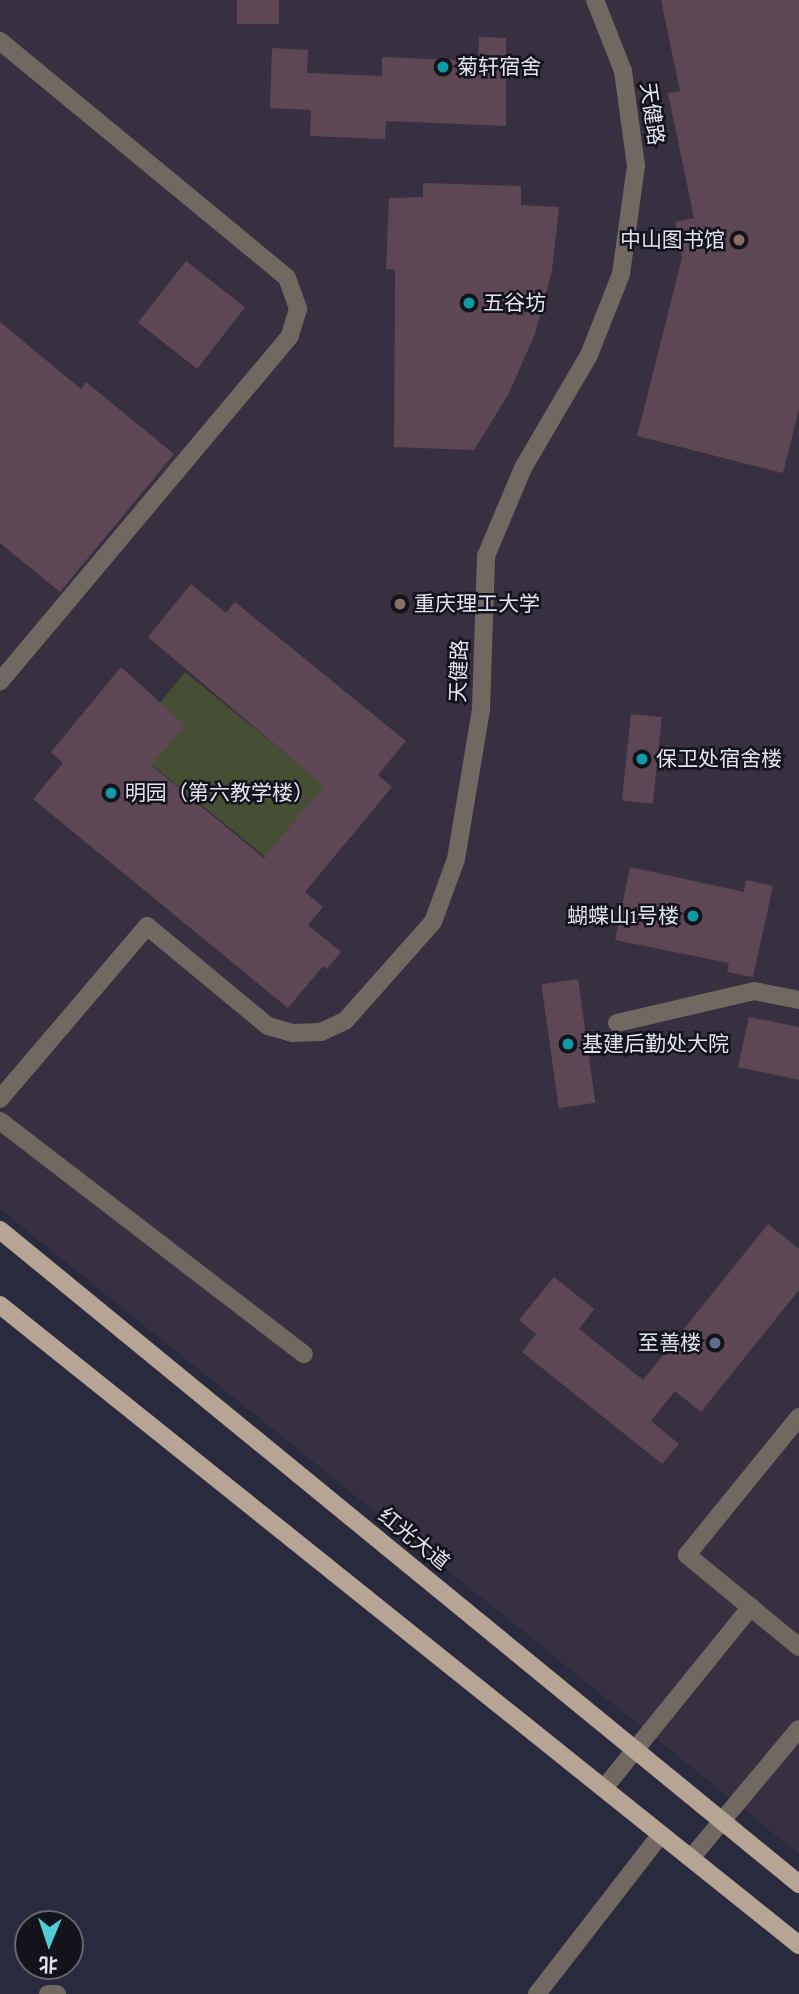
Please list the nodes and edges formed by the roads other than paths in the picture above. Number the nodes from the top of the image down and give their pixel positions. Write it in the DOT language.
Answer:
graph roads {
  1 [pos="595,0"];
  2 [pos="0,41"];
  3 [pos="0,682"];
  4 [pos="799,1000"];
  5 [pos="617,1023"];
  6 [pos="0,1099"];
  7 [pos="0,1121"];
  8 [pos="0,1230"];
  9 [pos="0,1305"];
  10 [pos="304,1354"];
  11 [pos="799,1417"];
  12 [pos="751,1607"];
  13 [pos="799,1647"];
  14 [pos="799,1729"];
  15 [pos="635,1748"];
  16 [pos="605,1787"];
  17 [pos="722,1820"];
  18 [pos="661,1834"];
  19 [pos="691,1858"];
  20 [pos="799,1884"];
  21 [pos="799,1945"];
  22 [pos="48,1994"];
  23 [pos="57,1994"];
  24 [pos="537,1994"];
  1 -- 6 [label="street, 天健路"];
  2 -- 3 [label="street"];
  4 -- 5 [label="street"];
  7 -- 10 [label="street"];
  8 -- 15 [label="main road, 红光大道"];
  9 -- 16 [label="main road"];
  11 -- 12 [label="street"];
  12 -- 13 [label="street"];
  12 -- 15 [label="street"];
  14 -- 17 [label="street"];
  15 -- 16 [label="street"];
  15 -- 17 [label="main road, 红光大道"];
  16 -- 18 [label="main road"];
  17 -- 19 [label="street"];
  17 -- 20 [label="main road, 红光大道"];
  18 -- 19 [label="main road"];
  18 -- 24 [label="street"];
  19 -- 21 [label="main road"];
  22 -- 23 [label="street"];
}
